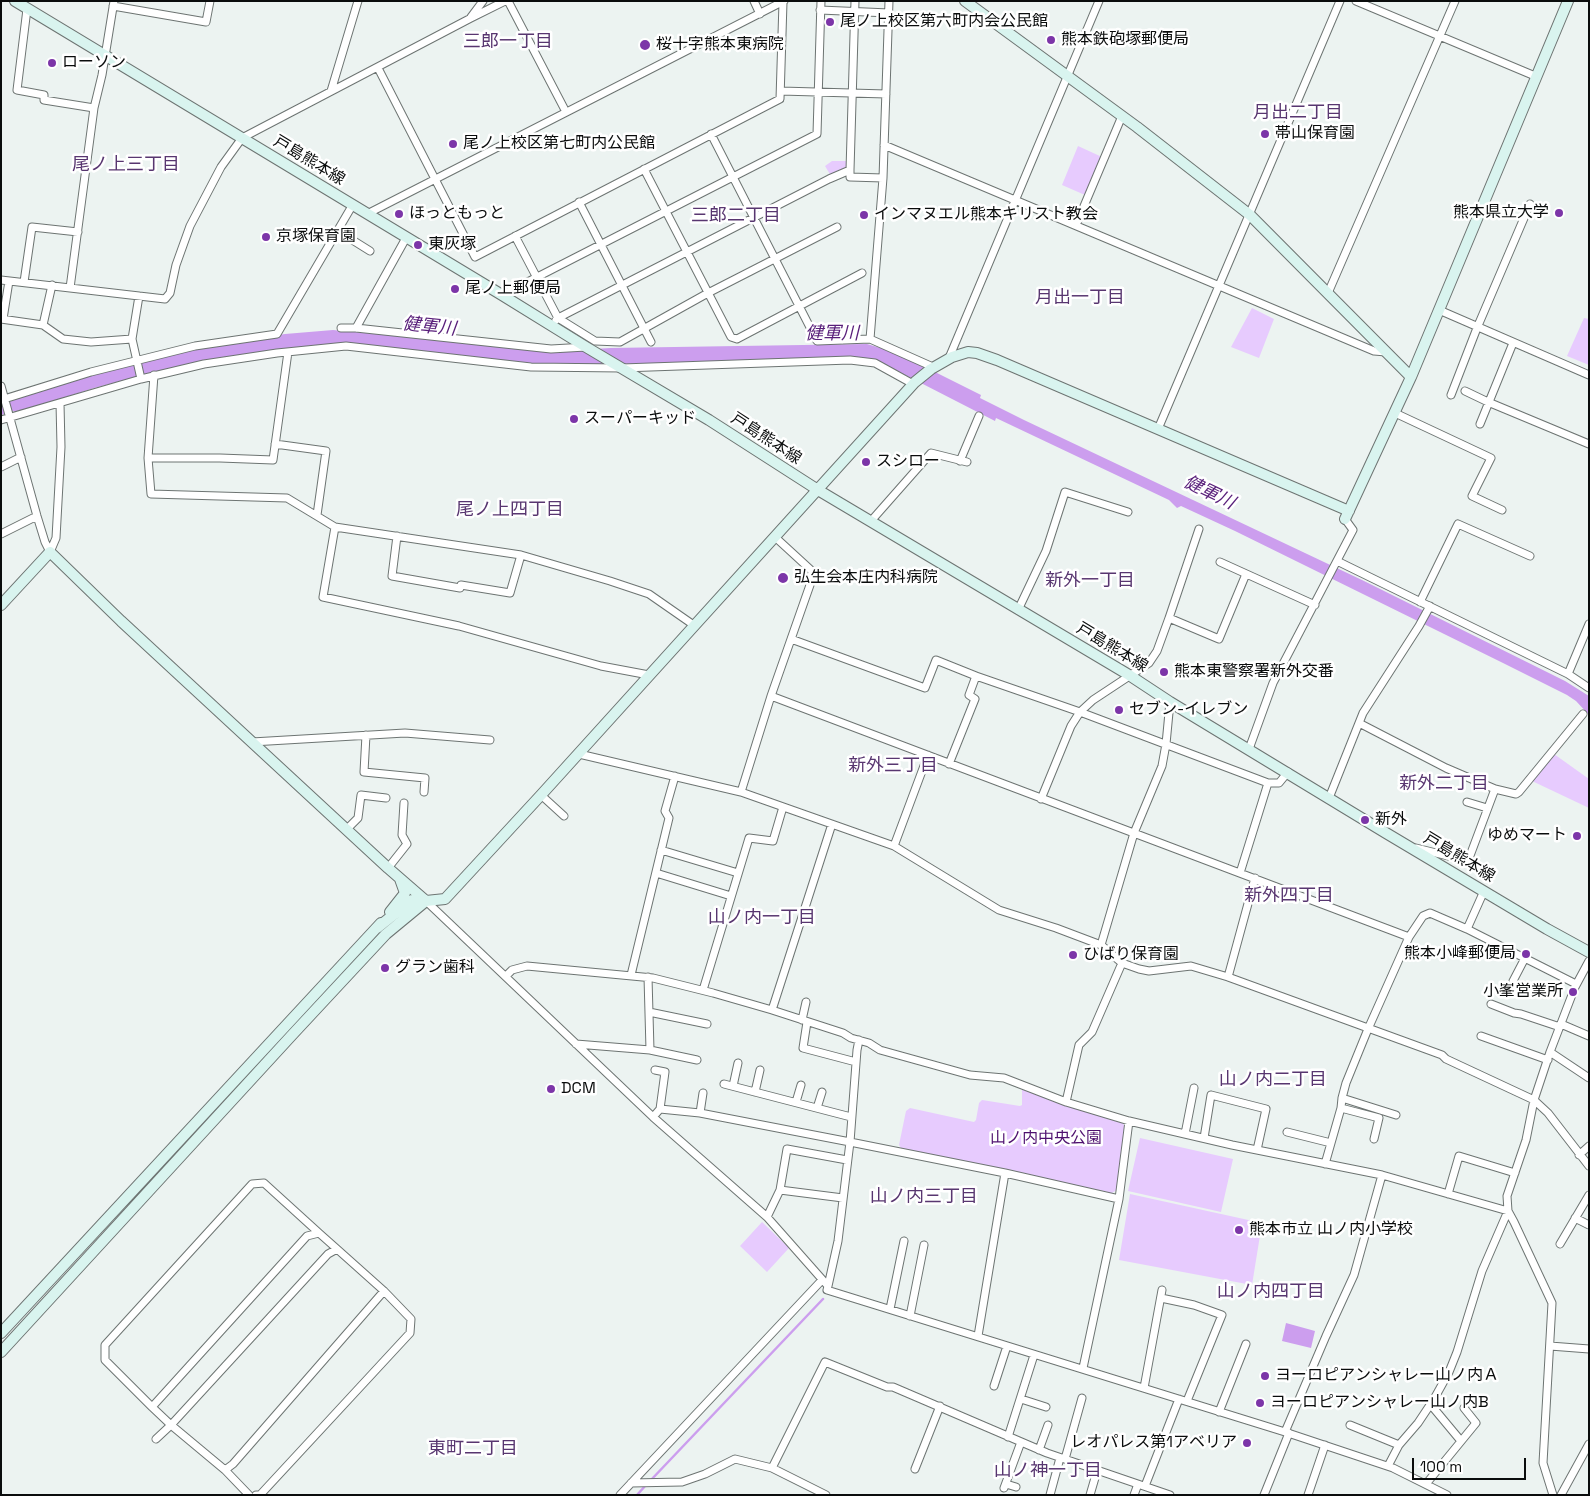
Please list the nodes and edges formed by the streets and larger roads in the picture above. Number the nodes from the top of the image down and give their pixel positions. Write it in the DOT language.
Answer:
graph roads {
  1 [pos="16,1"];
  2 [pos="210,1"];
  3 [pos="358,1"];
  4 [pos="482,1"];
  5 [pos="507,1"];
  6 [pos="754,1"];
  7 [pos="821,1"];
  8 [pos="855,1"];
  9 [pos="889,1"];
  10 [pos="965,1"];
  11 [pos="1099,1"];
  12 [pos="1340,1"];
  13 [pos="1356,1"];
  14 [pos="1455,1"];
  15 [pos="1568,1"];
  16 [pos="783,2"];
  17 [pos="113,4"];
  18 [pos="28,9"];
  19 [pos="820,10"];
  20 [pos="854,12"];
  21 [pos="889,13"];
  22 [pos="760,14"];
  23 [pos="471,18"];
  24 [pos="1440,37"];
  25 [pos="105,54"];
  26 [pos="378,68"];
  27 [pos="1068,76"];
  28 [pos="1535,76"];
  29 [pos="331,91"];
  30 [pos="781,91"];
  31 [pos="817,92"];
  32 [pos="852,93"];
  33 [pos="886,94"];
  34 [pos="94,108"];
  35 [pos="566,112"];
  36 [pos="1122,116"];
  37 [pos="711,134"];
  38 [pos="242,138"];
  39 [pos="884,145"];
  40 [pos="644,169"];
  41 [pos="850,170"];
  42 [pos="732,176"];
  43 [pos="883,178"];
  44 [pos="436,180"];
  45 [pos="1016,200"];
  46 [pos="579,202"];
  47 [pos="1530,204"];
  48 [pos="352,206"];
  49 [pos="666,210"];
  50 [pos="367,214"];
  51 [pos="1250,215"];
  52 [pos="753,218"];
  53 [pos="1076,225"];
  54 [pos="837,227"];
  55 [pos="338,231"];
  56 [pos="78,232"];
  57 [pos="515,236"];
  58 [pos="406,238"];
  59 [pos="600,244"];
  60 [pos="370,251"];
  61 [pos="687,252"];
  62 [pos="774,259"];
  63 [pos="862,273"];
  64 [pos="537,277"];
  65 [pos="5,280"];
  66 [pos="24,282"];
  67 [pos="52,285"];
  68 [pos="622,286"];
  69 [pos="1220,286"];
  70 [pos="70,288"];
  71 [pos="708,293"];
  72 [pos="1328,293"];
  73 [pos="502,295"];
  74 [pos="139,296"];
  75 [pos="799,306"];
  76 [pos="1439,310"];
  77 [pos="2,319"];
  78 [pos="554,321"];
  79 [pos="43,326"];
  80 [pos="340,328"];
  81 [pos="356,328"];
  82 [pos="644,328"];
  83 [pos="1477,328"];
  84 [pos="132,339"];
  85 [pos="870,339"];
  86 [pos="651,342"];
  87 [pos="1513,343"];
  88 [pos="586,347"];
  89 [pos="288,352"];
  90 [pos="1386,352"];
  91 [pos="949,358"];
  92 [pos="137,361"];
  93 [pos="622,368"];
  94 [pos="932,368"];
  95 [pos="154,375"];
  96 [pos="1589,375"];
  97 [pos="1411,377"];
  98 [pos="141,379"];
  99 [pos="914,383"];
  100 [pos="1,386"];
  101 [pos="1465,391"];
  102 [pos="1451,395"];
  103 [pos="3,399"];
  104 [pos="1488,402"];
  105 [pos="60,403"];
  106 [pos="1395,413"];
  107 [pos="979,416"];
  108 [pos="10,418"];
  109 [pos="1,420"];
  110 [pos="1480,424"];
  111 [pos="1158,430"];
  112 [pos="275,444"];
  113 [pos="1589,444"];
  114 [pos="20,457"];
  115 [pos="148,458"];
  116 [pos="1,467"];
  117 [pos="818,490"];
  118 [pos="1502,510"];
  119 [pos="1128,512"];
  120 [pos="317,515"];
  121 [pos="1347,515"];
  122 [pos="37,516"];
  123 [pos="870,520"];
  124 [pos="335,527"];
  125 [pos="1199,529"];
  126 [pos="1,534"];
  127 [pos="398,536"];
  128 [pos="775,537"];
  129 [pos="50,552"];
  130 [pos="521,555"];
  131 [pos="1530,556"];
  132 [pos="1220,562"];
  133 [pos="1336,562"];
  134 [pos="1246,574"];
  135 [pos="1420,602"];
  136 [pos="1315,604"];
  137 [pos="1,605"];
  138 [pos="1430,608"];
  139 [pos="1018,610"];
  140 [pos="1169,618"];
  141 [pos="1589,624"];
  142 [pos="694,626"];
  143 [pos="791,639"];
  144 [pos="1568,674"];
  145 [pos="649,675"];
  146 [pos="1129,675"];
  147 [pos="976,676"];
  148 [pos="1589,688"];
  149 [pos="771,696"];
  150 [pos="1170,702"];
  151 [pos="1080,712"];
  152 [pos="1583,714"];
  153 [pos="1359,723"];
  154 [pos="366,735"];
  155 [pos="490,740"];
  156 [pos="252,742"];
  157 [pos="1166,745"];
  158 [pos="1249,749"];
  159 [pos="579,754"];
  160 [pos="928,755"];
  161 [pos="949,764"];
  162 [pos="1288,772"];
  163 [pos="675,776"];
  164 [pos="1268,783"];
  165 [pos="1495,789"];
  166 [pos="424,792"];
  167 [pos="741,792"];
  168 [pos="541,795"];
  169 [pos="386,798"];
  170 [pos="1329,798"];
  171 [pos="1041,799"];
  172 [pos="1467,802"];
  173 [pos="404,803"];
  174 [pos="783,807"];
  175 [pos="1487,808"];
  176 [pos="564,816"];
  177 [pos="832,824"];
  178 [pos="346,830"];
  179 [pos="1134,834"];
  180 [pos="894,846"];
  181 [pos="1411,847"];
  182 [pos="662,850"];
  183 [pos="388,868"];
  184 [pos="656,873"];
  185 [pos="738,873"];
  186 [pos="1240,873"];
  187 [pos="1255,878"];
  188 [pos="400,879"];
  189 [pos="1484,891"];
  190 [pos="731,896"];
  191 [pos="426,901"];
  192 [pos="377,928"];
  193 [pos="1467,930"];
  194 [pos="1410,937"];
  195 [pos="1101,945"];
  196 [pos="1589,952"];
  197 [pos="1525,958"];
  198 [pos="1589,961"];
  199 [pos="1122,963"];
  200 [pos="631,975"];
  201 [pos="506,976"];
  202 [pos="648,977"];
  203 [pos="1228,977"];
  204 [pos="1513,981"];
  205 [pos="1576,984"];
  206 [pos="703,990"];
  207 [pos="806,1002"];
  208 [pos="1492,1004"];
  209 [pos="772,1010"];
  210 [pos="649,1012"];
  211 [pos="804,1021"];
  212 [pos="707,1024"];
  213 [pos="1560,1026"];
  214 [pos="1368,1029"];
  215 [pos="1481,1036"];
  216 [pos="1589,1036"];
  217 [pos="860,1040"];
  218 [pos="576,1044"];
  219 [pos="650,1050"];
  220 [pos="1550,1052"];
  221 [pos="697,1060"];
  222 [pos="1548,1060"];
  223 [pos="856,1062"];
  224 [pos="738,1063"];
  225 [pos="655,1070"];
  226 [pos="760,1070"];
  227 [pos="1589,1078"];
  228 [pos="724,1084"];
  229 [pos="801,1085"];
  230 [pos="733,1086"];
  231 [pos="1194,1088"];
  232 [pos="754,1092"];
  233 [pos="822,1092"];
  234 [pos="703,1093"];
  235 [pos="1342,1098"];
  236 [pos="1534,1100"];
  237 [pos="796,1102"];
  238 [pos="1066,1102"];
  239 [pos="817,1108"];
  240 [pos="1341,1108"];
  241 [pos="660,1109"];
  242 [pos="700,1113"];
  243 [pos="1396,1115"];
  244 [pos="851,1116"];
  245 [pos="653,1117"];
  246 [pos="1129,1121"];
  247 [pos="1287,1132"];
  248 [pos="1185,1134"];
  249 [pos="1204,1138"];
  250 [pos="1374,1139"];
  251 [pos="850,1142"];
  252 [pos="1331,1143"];
  253 [pos="1589,1146"];
  254 [pos="1257,1150"];
  255 [pos="1579,1155"];
  256 [pos="847,1160"];
  257 [pos="1325,1164"];
  258 [pos="1589,1166"];
  259 [pos="1005,1173"];
  260 [pos="1515,1173"];
  261 [pos="1382,1175"];
  262 [pos="780,1190"];
  263 [pos="1448,1194"];
  264 [pos="1589,1195"];
  265 [pos="843,1198"];
  266 [pos="1119,1199"];
  267 [pos="1508,1211"];
  268 [pos="767,1217"];
  269 [pos="1575,1218"];
  270 [pos="1589,1225"];
  271 [pos="319,1233"];
  272 [pos="904,1241"];
  273 [pos="1560,1244"];
  274 [pos="924,1245"];
  275 [pos="337,1250"];
  276 [pos="825,1283"];
  277 [pos="384,1291"];
  278 [pos="890,1309"];
  279 [pos="910,1316"];
  280 [pos="1,1333"];
  281 [pos="978,1336"];
  282 [pos="1246,1344"];
  283 [pos="1007,1346"];
  284 [pos="1550,1346"];
  285 [pos="1589,1350"];
  286 [pos="1,1352"];
  287 [pos="1034,1355"];
  288 [pos="1083,1368"];
  289 [pos="994,1386"];
  290 [pos="1144,1388"];
  291 [pos="1082,1398"];
  292 [pos="1021,1399"];
  293 [pos="1179,1399"];
  294 [pos="1187,1401"];
  295 [pos="1431,1405"];
  296 [pos="940,1406"];
  297 [pos="152,1407"];
  298 [pos="1046,1407"];
  299 [pos="1464,1408"];
  300 [pos="1219,1412"];
  301 [pos="171,1425"];
  302 [pos="1048,1425"];
  303 [pos="1350,1425"];
  304 [pos="1287,1432"];
  305 [pos="1008,1437"];
  306 [pos="156,1439"];
  307 [pos="1461,1441"];
  308 [pos="1021,1442"];
  309 [pos="1589,1444"];
  310 [pos="1325,1445"];
  311 [pos="1399,1445"];
  312 [pos="1040,1450"];
  313 [pos="1063,1458"];
  314 [pos="1388,1466"];
  315 [pos="772,1468"];
  316 [pos="915,1469"];
  317 [pos="225,1470"];
  318 [pos="1097,1471"];
  319 [pos="631,1483"];
  320 [pos="1141,1485"];
  321 [pos="1428,1485"];
  322 [pos="1016,1487"];
  323 [pos="1156,1492"];
  324 [pos="249,1495"];
  325 [pos="256,1495"];
  326 [pos="620,1495"];
  327 [pos="826,1495"];
  328 [pos="1050,1495"];
  329 [pos="1090,1495"];
  330 [pos="1134,1495"];
  331 [pos="1170,1495"];
  332 [pos="1264,1495"];
  333 [pos="1308,1495"];
  334 [pos="1428,1495"];
  335 [pos="1447,1495"];
  336 [pos="1553,1495"];
  337 [pos="1561,1495"];
  1 -- 18 [label="street, 戸島熊本線"];
  2 -- 17 [label="street"];
  3 -- 29 [label="street"];
  4 -- 23 [label="street"];
  5 -- 23 [label="street"];
  5 -- 35 [label="street"];
  6 -- 22 [label="street"];
  7 -- 19 [label="street"];
  8 -- 20 [label="street"];
  9 -- 21 [label="street"];
  10 -- 27 [label="street"];
  11 -- 27 [label="street"];
  12 -- 51 [label="street"];
  13 -- 24 [label="street"];
  14 -- 24 [label="street"];
  15 -- 28 [label="street"];
  16 -- 22 [label="street"];
  16 -- 30 [label="street"];
  17 -- 25 [label="street"];
  18 -- 25 [label="street, 戸島熊本線"];
  18 -- 34 [label="street"];
  19 -- 20 [label="street"];
  19 -- 31 [label="street"];
  20 -- 21 [label="street"];
  20 -- 32 [label="street"];
  21 -- 33 [label="street"];
  22 -- 35 [label="street"];
  23 -- 26 [label="street"];
  24 -- 28 [label="street"];
  24 -- 72 [label="street"];
  25 -- 34 [label="street"];
  25 -- 38 [label="street, 戸島熊本線"];
  26 -- 29 [label="street"];
  26 -- 44 [label="street"];
  27 -- 36 [label="street"];
  27 -- 45 [label="street"];
  28 -- 76 [label="street"];
  29 -- 38 [label="street"];
  30 -- 31 [label="street"];
  30 -- 37 [label="street"];
  31 -- 32 [label="street"];
  31 -- 42 [label="street"];
  32 -- 33 [label="street"];
  32 -- 41 [label="street"];
  33 -- 39 [label="street"];
  34 -- 56 [label="street"];
  35 -- 44 [label="street"];
  36 -- 51 [label="street"];
  36 -- 53 [label="street"];
  37 -- 40 [label="street"];
  37 -- 42 [label="street"];
  38 -- 48 [label="street, 戸島熊本線"];
  38 -- 74 [label="street"];
  39 -- 43 [label="street"];
  39 -- 45 [label="street"];
  40 -- 46 [label="street"];
  40 -- 49 [label="street"];
  41 -- 43 [label="street"];
  41 -- 52 [label="street"];
  42 -- 49 [label="street"];
  42 -- 52 [label="street"];
  43 -- 85 [label="street"];
  44 -- 50 [label="street"];
  44 -- 57 [label="street"];
  45 -- 53 [label="street"];
  45 -- 91 [label="street"];
  46 -- 57 [label="street"];
  46 -- 59 [label="street"];
  47 -- 83 [label="street"];
  48 -- 50 [label="street, 戸島熊本線"];
  48 -- 55 [label="street"];
  49 -- 59 [label="street"];
  49 -- 61 [label="street"];
  50 -- 58 [label="street, 戸島熊本線"];
  51 -- 69 [label="street"];
  51 -- 72 [label="street"];
  52 -- 61 [label="street"];
  52 -- 62 [label="street"];
  53 -- 69 [label="street"];
  54 -- 62 [label="street"];
  55 -- 60 [label="street"];
  55 -- 92 [label="street"];
  56 -- 66 [label="street"];
  56 -- 70 [label="street"];
  57 -- 64 [label="street"];
  58 -- 73 [label="street, 戸島熊本線"];
  58 -- 81 [label="street"];
  59 -- 64 [label="street"];
  59 -- 68 [label="street"];
  61 -- 68 [label="street"];
  61 -- 71 [label="street"];
  62 -- 71 [label="street"];
  62 -- 75 [label="street"];
  63 -- 75 [label="street"];
  64 -- 73 [label="street"];
  64 -- 78 [label="street"];
  65 -- 66 [label="street"];
  65 -- 77 [label="street"];
  66 -- 67 [label="street"];
  67 -- 70 [label="street"];
  67 -- 79 [label="street"];
  68 -- 78 [label="street"];
  68 -- 82 [label="street"];
  69 -- 90 [label="street"];
  69 -- 111 [label="street"];
  70 -- 74 [label="street"];
  71 -- 75 [label="street"];
  71 -- 82 [label="street"];
  72 -- 90 [label="street"];
  73 -- 78 [label="street, 戸島熊本線"];
  74 -- 84 [label="street"];
  75 -- 85 [label="street"];
  76 -- 83 [label="street"];
  76 -- 97 [label="street"];
  77 -- 79 [label="street"];
  78 -- 82 [label="street"];
  78 -- 88 [label="street, 戸島熊本線"];
  79 -- 84 [label="street"];
  80 -- 81 [label="street"];
  81 -- 88 [label="street"];
  82 -- 86 [label="street"];
  83 -- 87 [label="street"];
  83 -- 102 [label="street"];
  84 -- 92 [label="street"];
  85 -- 94 [label="street"];
  87 -- 96 [label="street"];
  87 -- 104 [label="street"];
  88 -- 93 [label="street, 戸島熊本線"];
  89 -- 93 [label="street"];
  89 -- 95 [label="street"];
  89 -- 112 [label="street"];
  90 -- 97 [label="street"];
  91 -- 94 [label="street"];
  91 -- 111 [label="street"];
  92 -- 98 [label="street"];
  92 -- 103 [label="street"];
  93 -- 99 [label="street"];
  93 -- 117 [label="street, 戸島熊本線"];
  94 -- 99 [label="street"];
  95 -- 98 [label="street"];
  95 -- 115 [label="street"];
  97 -- 106 [label="street"];
  98 -- 105 [label="street"];
  99 -- 117 [label="street"];
  100 -- 103 [label="street"];
  101 -- 104 [label="street"];
  103 -- 108 [label="street"];
  104 -- 110 [label="street"];
  104 -- 113 [label="street"];
  105 -- 108 [label="street"];
  105 -- 129 [label="street"];
  106 -- 118 [label="street"];
  106 -- 121 [label="street"];
  107 -- 123 [label="street"];
  108 -- 109 [label="street"];
  108 -- 114 [label="street"];
  111 -- 121 [label="street"];
  112 -- 115 [label="street"];
  112 -- 120 [label="street"];
  114 -- 116 [label="street"];
  114 -- 122 [label="street"];
  115 -- 120 [label="street"];
  117 -- 123 [label="street, 戸島熊本線"];
  117 -- 128 [label="street"];
  119 -- 139 [label="street"];
  120 -- 124 [label="street"];
  121 -- 133 [label="street"];
  122 -- 126 [label="street"];
  122 -- 129 [label="street"];
  123 -- 139 [label="street, 戸島熊本線"];
  124 -- 127 [label="street"];
  124 -- 145 [label="street"];
  125 -- 140 [label="street"];
  127 -- 130 [label="street"];
  127 -- 130 [label="street"];
  128 -- 142 [label="street"];
  128 -- 143 [label="street"];
  129 -- 137 [label="street"];
  129 -- 156 [label="street"];
  130 -- 142 [label="street"];
  131 -- 135 [label="street"];
  132 -- 134 [label="street"];
  133 -- 135 [label="street"];
  133 -- 136 [label="street"];
  134 -- 136 [label="street"];
  134 -- 140 [label="street"];
  135 -- 138 [label="street"];
  136 -- 158 [label="street"];
  138 -- 144 [label="street"];
  138 -- 153 [label="street"];
  139 -- 146 [label="street, 戸島熊本線"];
  140 -- 146 [label="street"];
  141 -- 144 [label="street"];
  142 -- 145 [label="street"];
  143 -- 147 [label="street"];
  143 -- 149 [label="street"];
  144 -- 148 [label="street"];
  145 -- 159 [label="street"];
  146 -- 150 [label="street, 戸島熊本線"];
  146 -- 151 [label="street"];
  147 -- 151 [label="street"];
  147 -- 161 [label="street"];
  149 -- 160 [label="street"];
  149 -- 167 [label="street"];
  150 -- 157 [label="street"];
  150 -- 158 [label="street, 戸島熊本線"];
  151 -- 157 [label="street"];
  151 -- 171 [label="street"];
  152 -- 165 [label="street"];
  153 -- 165 [label="street"];
  153 -- 170 [label="street"];
  154 -- 155 [label="street"];
  154 -- 156 [label="street"];
  154 -- 166 [label="street"];
  156 -- 178 [label="street"];
  157 -- 164 [label="street"];
  157 -- 179 [label="street"];
  158 -- 162 [label="street, 戸島熊本線"];
  159 -- 163 [label="street"];
  159 -- 168 [label="street"];
  160 -- 161 [label="street"];
  160 -- 180 [label="street"];
  161 -- 171 [label="street"];
  162 -- 164 [label="street"];
  162 -- 170 [label="street, 戸島熊本線"];
  163 -- 167 [label="street"];
  163 -- 182 [label="street"];
  164 -- 186 [label="street"];
  165 -- 175 [label="street"];
  167 -- 174 [label="street"];
  168 -- 176 [label="street"];
  168 -- 191 [label="street"];
  169 -- 178 [label="street"];
  170 -- 181 [label="street, 戸島熊本線"];
  171 -- 179 [label="street"];
  172 -- 175 [label="street"];
  173 -- 183 [label="street"];
  174 -- 177 [label="street"];
  174 -- 185 [label="street"];
  175 -- 181 [label="street"];
  177 -- 180 [label="street"];
  177 -- 209 [label="street"];
  178 -- 183 [label="street"];
  179 -- 186 [label="street"];
  179 -- 195 [label="street"];
  180 -- 195 [label="street"];
  181 -- 189 [label="street, 戸島熊本線"];
  182 -- 184 [label="street"];
  182 -- 185 [label="street"];
  183 -- 188 [label="street"];
  184 -- 190 [label="street"];
  184 -- 200 [label="street"];
  185 -- 190 [label="street"];
  186 -- 187 [label="street"];
  187 -- 194 [label="street"];
  187 -- 203 [label="street"];
  188 -- 191 [label="street"];
  188 -- 192 [label="street"];
  189 -- 193 [label="street"];
  189 -- 196 [label="street, 戸島熊本線"];
  190 -- 206 [label="street"];
  191 -- 192 [label="street"];
  191 -- 201 [label="street"];
  191 -- 286 [label="street"];
  192 -- 280 [label="street"];
  193 -- 194 [label="street"];
  193 -- 197 [label="street"];
  194 -- 214 [label="street"];
  195 -- 199 [label="street"];
  197 -- 204 [label="street"];
  197 -- 205 [label="street"];
  198 -- 205 [label="street"];
  199 -- 203 [label="street"];
  199 -- 238 [label="street"];
  200 -- 201 [label="street"];
  200 -- 202 [label="street"];
  201 -- 218 [label="street"];
  202 -- 206 [label="street"];
  202 -- 210 [label="street"];
  203 -- 214 [label="street"];
  205 -- 213 [label="street"];
  206 -- 209 [label="street"];
  207 -- 211 [label="street"];
  208 -- 213 [label="street"];
  209 -- 211 [label="street"];
  210 -- 212 [label="street"];
  210 -- 219 [label="street"];
  211 -- 217 [label="street"];
  211 -- 223 [label="street"];
  213 -- 216 [label="street"];
  213 -- 220 [label="street"];
  214 -- 235 [label="street"];
  214 -- 236 [label="street"];
  215 -- 222 [label="street"];
  217 -- 223 [label="street"];
  217 -- 238 [label="street"];
  218 -- 219 [label="street"];
  218 -- 245 [label="street"];
  219 -- 221 [label="street"];
  220 -- 222 [label="street"];
  220 -- 227 [label="street"];
  222 -- 236 [label="street"];
  223 -- 244 [label="street"];
  224 -- 230 [label="street"];
  225 -- 241 [label="street"];
  226 -- 232 [label="street"];
  228 -- 230 [label="street"];
  229 -- 237 [label="street"];
  230 -- 232 [label="street"];
  231 -- 248 [label="street"];
  232 -- 237 [label="street"];
  233 -- 239 [label="street"];
  234 -- 242 [label="street"];
  235 -- 240 [label="street"];
  235 -- 243 [label="street"];
  236 -- 255 [label="street"];
  236 -- 260 [label="street"];
  237 -- 239 [label="street"];
  238 -- 246 [label="street"];
  239 -- 244 [label="street"];
  240 -- 250 [label="street"];
  240 -- 252 [label="street"];
  241 -- 242 [label="street"];
  241 -- 245 [label="street"];
  242 -- 251 [label="street"];
  244 -- 251 [label="street"];
  245 -- 268 [label="street"];
  246 -- 248 [label="street"];
  246 -- 266 [label="street"];
  247 -- 252 [label="street"];
  248 -- 249 [label="street"];
  249 -- 254 [label="street"];
  249 -- 254 [label="street"];
  251 -- 256 [label="street"];
  251 -- 259 [label="street"];
  252 -- 257 [label="street"];
  253 -- 255 [label="street"];
  254 -- 257 [label="street"];
  255 -- 258 [label="street"];
  256 -- 262 [label="street"];
  256 -- 265 [label="street"];
  257 -- 261 [label="street"];
  259 -- 266 [label="street"];
  259 -- 281 [label="street"];
  260 -- 263 [label="street"];
  260 -- 267 [label="street"];
  261 -- 263 [label="street"];
  261 -- 304 [label="street"];
  262 -- 265 [label="street"];
  262 -- 268 [label="street"];
  263 -- 267 [label="street"];
  264 -- 269 [label="street"];
  265 -- 276 [label="street"];
  266 -- 288 [label="street"];
  267 -- 284 [label="street"];
  267 -- 295 [label="street"];
  268 -- 276 [label="street"];
  269 -- 270 [label="street"];
  269 -- 273 [label="street"];
  271 -- 275 [label="street"];
  271 -- 297 [label="street"];
  271 -- 297 [label="street"];
  272 -- 278 [label="street"];
  274 -- 279 [label="street"];
  275 -- 277 [label="street"];
  275 -- 301 [label="street"];
  276 -- 278 [label="street"];
  276 -- 319 [label="street"];
  277 -- 317 [label="street"];
  277 -- 325 [label="street"];
  278 -- 279 [label="street"];
  279 -- 281 [label="street"];
  281 -- 283 [label="street"];
  282 -- 300 [label="street"];
  283 -- 287 [label="street"];
  283 -- 289 [label="street"];
  284 -- 285 [label="street"];
  284 -- 336 [label="street"];
  287 -- 288 [label="street"];
  287 -- 292 [label="street"];
  288 -- 290 [label="street"];
  290 -- 293 [label="street"];
  290 -- 294 [label="street"];
  291 -- 313 [label="street"];
  292 -- 298 [label="street"];
  292 -- 305 [label="street"];
  293 -- 294 [label="street"];
  293 -- 320 [label="street"];
  294 -- 300 [label="street"];
  295 -- 307 [label="street"];
  295 -- 311 [label="street"];
  296 -- 305 [label="street"];
  296 -- 315 [label="street"];
  296 -- 316 [label="street"];
  297 -- 301 [label="street"];
  299 -- 307 [label="street"];
  300 -- 304 [label="street"];
  301 -- 306 [label="street"];
  301 -- 317 [label="street"];
  302 -- 312 [label="street"];
  303 -- 311 [label="street"];
  304 -- 310 [label="street"];
  304 -- 332 [label="street"];
  305 -- 308 [label="street"];
  307 -- 321 [label="street"];
  308 -- 312 [label="street"];
  308 -- 322 [label="street"];
  309 -- 337 [label="street"];
  310 -- 314 [label="street"];
  310 -- 333 [label="street"];
  311 -- 314 [label="street"];
  312 -- 313 [label="street"];
  313 -- 318 [label="street"];
  313 -- 328 [label="street"];
  314 -- 321 [label="street"];
  315 -- 319 [label="street"];
  315 -- 327 [label="street"];
  317 -- 324 [label="street"];
  318 -- 320 [label="street"];
  318 -- 329 [label="street"];
  319 -- 326 [label="street"];
  320 -- 323 [label="street"];
  320 -- 330 [label="street"];
  321 -- 334 [label="street"];
  321 -- 335 [label="street"];
  323 -- 331 [label="street"];
}
